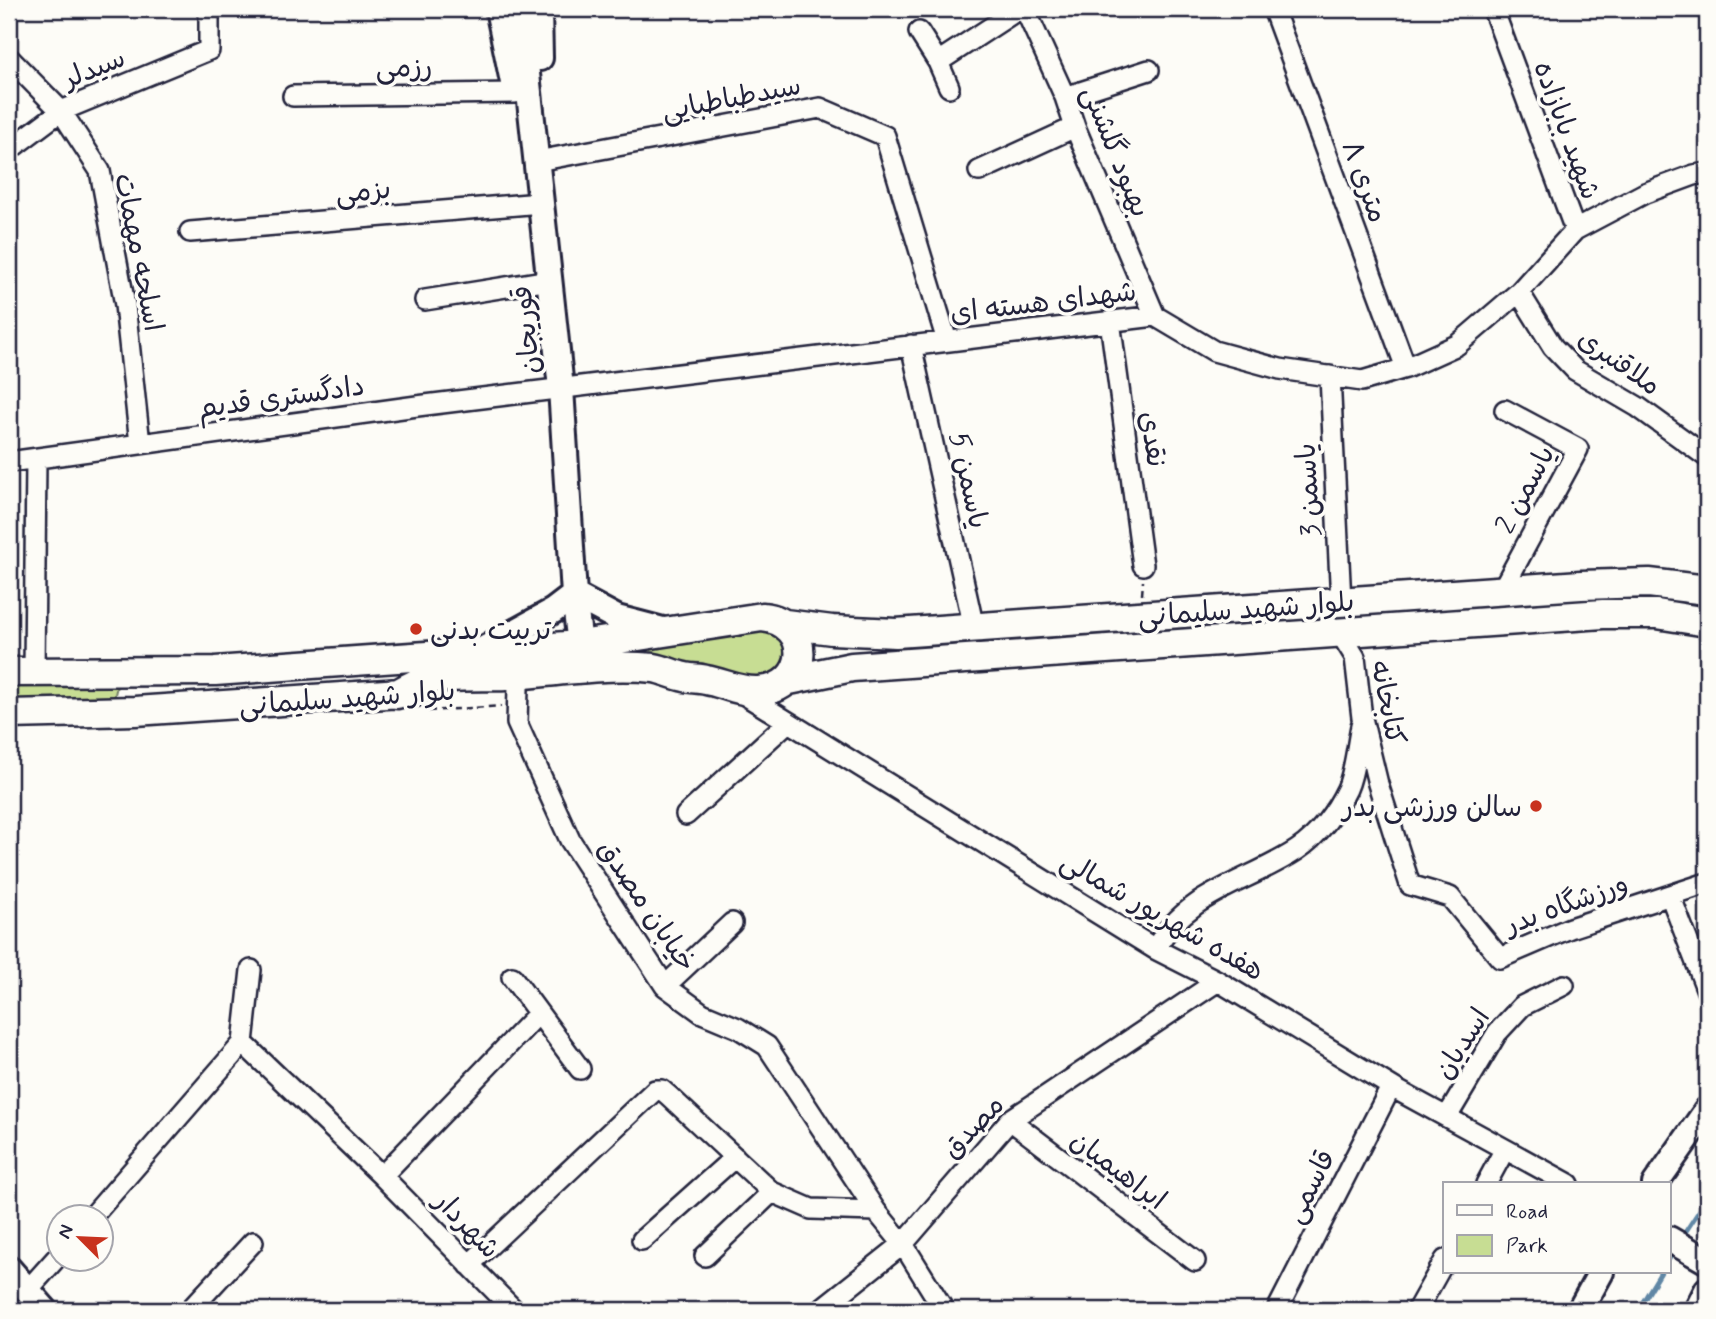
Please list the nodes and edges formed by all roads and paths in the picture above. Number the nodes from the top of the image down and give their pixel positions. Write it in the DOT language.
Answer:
graph roads {
  1 [pos="209,9"];
  2 [pos="498,9"];
  3 [pos="520,9"];
  4 [pos="539,9"];
  5 [pos="1019,9"];
  6 [pos="1025,9"];
  7 [pos="1493,9"];
  8 [pos="1275,15"];
  9 [pos="919,32"];
  10 [pos="9,58"];
  11 [pos="938,62"];
  12 [pos="1149,70"];
  13 [pos="949,87"];
  14 [pos="515,93"];
  15 [pos="293,96"];
  16 [pos="1065,97"];
  17 [pos="61,111"];
  18 [pos="532,119"];
  19 [pos="1075,127"];
  20 [pos="9,150"];
  21 [pos="537,161"];
  22 [pos="979,171"];
  23 [pos="1707,173"];
  24 [pos="541,202"];
  25 [pos="1575,230"];
  26 [pos="190,233"];
  27 [pos="550,280"];
  28 [pos="1519,292"];
  29 [pos="425,300"];
  30 [pos="1155,316"];
  31 [pos="1110,321"];
  32 [pos="947,341"];
  33 [pos="911,345"];
  34 [pos="1406,368"];
  35 [pos="1330,376"];
  36 [pos="561,388"];
  37 [pos="1505,410"];
  38 [pos="140,444"];
  39 [pos="1707,457"];
  40 [pos="36,459"];
  41 [pos="9,462"];
  42 [pos="1143,565"];
  43 [pos="1502,590"];
  44 [pos="1707,590"];
  45 [pos="574,594"];
  46 [pos="1340,601"];
  47 [pos="1142,616"];
  48 [pos="1707,622"];
  49 [pos="785,624"];
  50 [pos="974,628"];
  51 [pos="667,631"];
  52 [pos="1340,633"];
  53 [pos="482,650"];
  54 [pos="580,656"];
  55 [pos="22,672"];
  56 [pos="685,678"];
  57 [pos="789,680"];
  58 [pos="733,687"];
  59 [pos="519,688"];
  60 [pos="397,694"];
  61 [pos="9,714"];
  62 [pos="1362,718"];
  63 [pos="788,722"];
  64 [pos="1378,784"];
  65 [pos="686,815"];
  66 [pos="1707,883"];
  67 [pos="1670,895"];
  68 [pos="732,923"];
  69 [pos="1155,949"];
  70 [pos="251,970"];
  71 [pos="512,977"];
  72 [pos="1218,982"];
  73 [pos="1564,985"];
  74 [pos="664,986"];
  75 [pos="1707,991"];
  76 [pos="538,1014"];
  77 [pos="243,1043"];
  78 [pos="580,1069"];
  79 [pos="1391,1087"];
  80 [pos="1707,1110"];
  81 [pos="1447,1117"];
  82 [pos="1010,1120"];
  83 [pos="1505,1149"];
  84 [pos="735,1157"];
  85 [pos="383,1176"];
  86 [pos="1487,1182"];
  87 [pos="1565,1182"];
  88 [pos="1656,1182"];
  89 [pos="772,1192"];
  90 [pos="102,1204"];
  91 [pos="876,1211"];
  92 [pos="642,1240"];
  93 [pos="1670,1240"];
  94 [pos="253,1242"];
  95 [pos="904,1244"];
  96 [pos="705,1256"];
  97 [pos="1706,1260"];
  98 [pos="1195,1261"];
  99 [pos="1443,1264"];
  100 [pos="469,1265"];
  101 [pos="9,1269"];
  102 [pos="46,1270"];
  103 [pos="1600,1274"];
  104 [pos="1707,1290"];
  105 [pos="26,1292"];
  106 [pos="45,1310"];
  107 [pos="190,1310"];
  108 [pos="514,1310"];
  109 [pos="820,1310"];
  110 [pos="944,1310"];
  111 [pos="1278,1310"];
  112 [pos="1418,1310"];
  113 [pos="1580,1310"];
  114 [pos="1697,1310"];
  1 -- 17 [label="street, سیدلر"];
  2 -- 14 [label="street"];
  3 -- 18 [label="street, قوریجان"];
  4 -- 18 [label="street"];
  5 -- 11 [label="street"];
  6 -- 16 [label="street, بهبود گلشنی"];
  7 -- 25 [label="street, شهید بابازاده"];
  8 -- 34 [label="street, ۸ متری"];
  9 -- 11 [label="street"];
  10 -- 17 [label="street, اسلحه مهمات"];
  11 -- 13 [label="street"];
  12 -- 16 [label="street"];
  14 -- 15 [label="street, رزمی"];
  14 -- 18 [label="street"];
  16 -- 19 [label="street, بهبود گلشنی"];
  17 -- 20 [label="street, سیدلر"];
  17 -- 38 [label="street, اسلحه مهمات"];
  18 -- 21 [label="street, قوریجان"];
  19 -- 22 [label="street"];
  19 -- 30 [label="street, بهبود گلشنی"];
  21 -- 24 [label="street, قوریجان"];
  21 -- 32 [label="street, سیدطباطبایی"];
  23 -- 25 [label="street, شهدای هسته ای"];
  24 -- 26 [label="street, بزمی"];
  24 -- 27 [label="street, قوریجان"];
  25 -- 28 [label="street, شهدای هسته ای"];
  27 -- 29 [label="street"];
  27 -- 36 [label="street, قوریجان"];
  28 -- 34 [label="street, شهدای هسته ای"];
  28 -- 39 [label="street, ملاقنبری"];
  30 -- 31 [label="street, شهدای هسته ای"];
  30 -- 35 [label="street, شهدای هسته ای"];
  31 -- 32 [label="street, شهدای هسته ای"];
  31 -- 42 [label="street, نقدی"];
  32 -- 33 [label="street, شهدای هسته ای"];
  33 -- 36 [label="street, شهدای هسته ای"];
  33 -- 50 [label="street, یاسمن 5"];
  34 -- 35 [label="street, شهدای هسته ای"];
  35 -- 46 [label="street, یاسمن 3"];
  36 -- 38 [label="street, دادگستری قدیم"];
  36 -- 45 [label="street, قوریجان"];
  37 -- 43 [label="street, یاسمن 2"];
  38 -- 40 [label="street, دادگستری قدیم"];
  40 -- 41 [label="street, دادگستری قدیم"];
  40 -- 55 [label="street"];
  42 -- 47 [label="path"];
  43 -- 44 [label="main road, بلوار شهید سلیمانی"];
  43 -- 46 [label="main road, بلوار شهید سلیمانی"];
  45 -- 51 [label="street"];
  45 -- 53 [label="street"];
  45 -- 54 [label="street, قوریجان"];
  46 -- 47 [label="main road, بلوار شهید سلیمانی"];
  47 -- 50 [label="main road, بلوار شهید سلیمانی"];
  48 -- 52 [label="main road, بلوار شهید سلیمانی"];
  49 -- 50 [label="main road, بلوار شهید سلیمانی"];
  49 -- 51 [label="main road, بلوار شهید سلیمانی"];
  49 -- 57 [label="main road"];
  51 -- 54 [label="main road, بلوار شهید سلیمانی"];
  52 -- 57 [label="main road, بلوار شهید سلیمانی"];
  52 -- 62 [label="street, کتابخانه"];
  53 -- 54 [label="main road, بلوار شهید سلیمانی"];
  53 -- 55 [label="main road, بلوار شهید سلیمانی"];
  54 -- 56 [label="main road"];
  54 -- 60 [label="main road"];
  56 -- 58 [label="main road, بلوار شهید سلیمانی"];
  56 -- 59 [label="main road, بلوار شهید سلیمانی"];
  57 -- 58 [label="main road, بلوار شهید سلیمانی"];
  58 -- 63 [label="street, هفده شهریور شمالی"];
  59 -- 60 [label="main road, بلوار شهید سلیمانی"];
  59 -- 74 [label="street, خیابان مصدق"];
  60 -- 61 [label="main road, بلوار شهید سلیمانی"];
  62 -- 64 [label="street, کتابخانه"];
  62 -- 69 [label="street"];
  63 -- 65 [label="street"];
  63 -- 69 [label="street, هفده شهریور شمالی"];
  64 -- 67 [label="street, ورزشگاه بدر"];
  66 -- 67 [label="street, ورزشگاه بدر"];
  67 -- 75 [label="street"];
  68 -- 74 [label="street"];
  69 -- 72 [label="street, هفده شهریور شمالی"];
  70 -- 77 [label="street"];
  71 -- 76 [label="street"];
  72 -- 79 [label="street, هفده شهریور شمالی"];
  72 -- 82 [label="street, مصدق"];
  73 -- 81 [label="street, اسدیان"];
  74 -- 91 [label="street, خیابان مصدق"];
  76 -- 78 [label="street"];
  76 -- 85 [label="street"];
  77 -- 85 [label="street, شهردار"];
  77 -- 90 [label="street"];
  79 -- 81 [label="street, هفده شهریور شمالی"];
  79 -- 111 [label="street, قاسمی"];
  80 -- 88 [label="street"];
  81 -- 83 [label="street, هفده شهریور شمالی"];
  82 -- 95 [label="street, مصدق"];
  82 -- 98 [label="street, ابراهیمیان"];
  83 -- 86 [label="street"];
  83 -- 87 [label="street, هفده شهریور شمالی"];
  84 -- 89 [label="street"];
  84 -- 92 [label="street"];
  84 -- 100 [label="street"];
  85 -- 100 [label="street, شهردار"];
  89 -- 91 [label="street"];
  89 -- 96 [label="street"];
  91 -- 95 [label="street, خیابان مصدق"];
  93 -- 97 [label="street"];
  94 -- 107 [label="street"];
  95 -- 109 [label="street, مصدق"];
  95 -- 110 [label="street, خیابان مصدق"];
  99 -- 112 [label="street"];
  100 -- 108 [label="street, شهردار"];
  101 -- 105 [label="street"];
  102 -- 105 [label="street"];
  103 -- 113 [label="street"];
  104 -- 114 [label="street"];
  105 -- 106 [label="street"];
}
